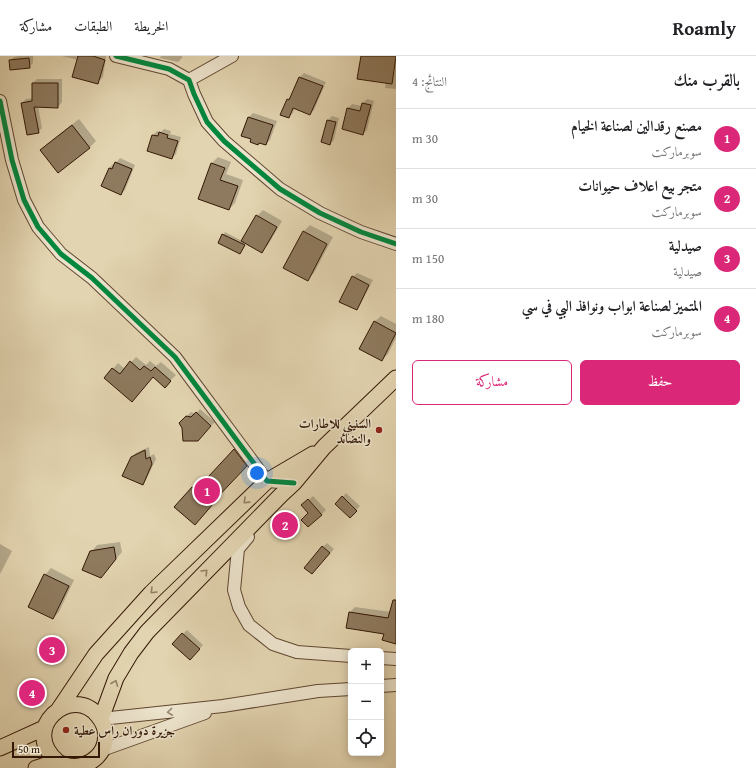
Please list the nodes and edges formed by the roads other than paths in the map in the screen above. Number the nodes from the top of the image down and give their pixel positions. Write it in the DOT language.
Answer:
graph roads {
  1 [pos="116,56"];
  2 [pos="232,56"];
  3 [pos="189,80"];
  4 [pos="0,101"];
  5 [pos="396,244"];
  6 [pos="396,378"];
  7 [pos="324,447"];
  8 [pos="267,481"];
  9 [pos="294,483"];
  10 [pos="281,495"];
  11 [pos="348,656"];
  12 [pos="384,658"];
  13 [pos="396,660"];
  14 [pos="396,685"];
  15 [pos="384,686"];
  16 [pos="348,689"];
  17 [pos="223,706"];
  18 [pos="59,709"];
  19 [pos="101,719"];
  20 [pos="44,728"];
  21 [pos="0,748"];
  22 [pos="102,750"];
  23 [pos="58,762"];
  24 [pos="36,768"];
  1 -- 3 [label="street"];
  2 -- 3 [label="street"];
  3 -- 5 [label="street"];
  4 -- 8 [label="street"];
  6 -- 7 [label="main road"];
  7 -- 8 [label="main road"];
  7 -- 9 [label="main road"];
  8 -- 9 [label="street"];
  8 -- 18 [label="main road, one-way"];
  9 -- 10 [label="main road"];
  10 -- 11 [label="street"];
  19 -- 10 [label="main road, one-way"];
  12 -- 13 [label="street"];
  14 -- 15 [label="street"];
  16 -- 17 [label="street"];
  17 -- 19 [label="street, one-way"];
  17 -- 22 [label="street"];
  18 -- 19 [label="main road"];
  18 -- 20 [label="main road"];
  19 -- 22 [label="main road"];
  20 -- 21 [label="main road"];
  20 -- 23 [label="main road"];
  22 -- 23 [label="main road"];
  23 -- 24 [label="main road"];
}
